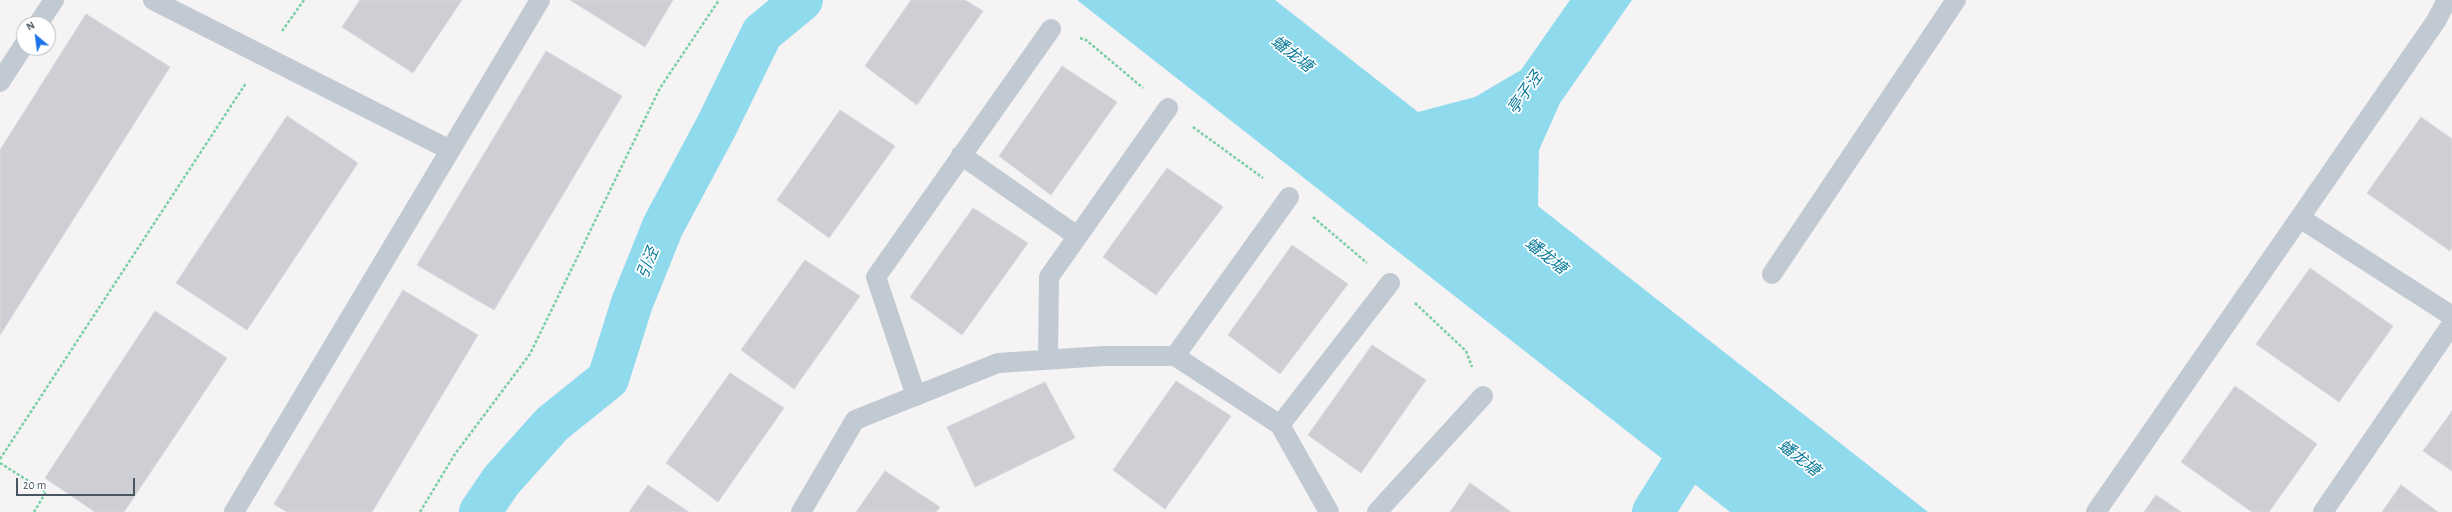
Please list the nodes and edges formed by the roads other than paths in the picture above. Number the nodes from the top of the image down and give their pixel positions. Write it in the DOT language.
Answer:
graph roads {
  1 [pos="54,0"];
  2 [pos="153,0"];
  3 [pos="540,0"];
  4 [pos="1956,0"];
  5 [pos="2448,0"];
  6 [pos="43,16"];
  7 [pos="1051,29"];
  8 [pos="17,56"];
  9 [pos="0,82"];
  10 [pos="1168,108"];
  11 [pos="450,150"];
  12 [pos="961,156"];
  13 [pos="1289,197"];
  14 [pos="2300,218"];
  15 [pos="1077,236"];
  16 [pos="1772,274"];
  17 [pos="1390,282"];
  18 [pos="2452,316"];
  19 [pos="2452,324"];
  20 [pos="1175,356"];
  21 [pos="1048,359"];
  22 [pos="916,396"];
  23 [pos="1482,396"];
  24 [pos="1280,425"];
  25 [pos="234,512"];
  26 [pos="801,512"];
  27 [pos="1329,512"];
  28 [pos="1378,512"];
  29 [pos="2096,512"];
  30 [pos="2323,512"];
  1 -- 6 [label="lane"];
  2 -- 11 [label="lane"];
  3 -- 11 [label="lane"];
  4 -- 16 [label="lane"];
  5 -- 14 [label="lane"];
  7 -- 12 [label="lane"];
  8 -- 9 [label="lane"];
  10 -- 15 [label="lane"];
  11 -- 25 [label="lane"];
  12 -- 15 [label="lane"];
  12 -- 22 [label="lane"];
  13 -- 20 [label="lane"];
  14 -- 18 [label="lane"];
  14 -- 29 [label="lane"];
  15 -- 21 [label="lane"];
  17 -- 24 [label="lane"];
  19 -- 30 [label="lane"];
  20 -- 21 [label="lane"];
  20 -- 24 [label="lane"];
  21 -- 22 [label="lane"];
  22 -- 26 [label="lane"];
  23 -- 28 [label="lane"];
  24 -- 27 [label="lane"];
}
